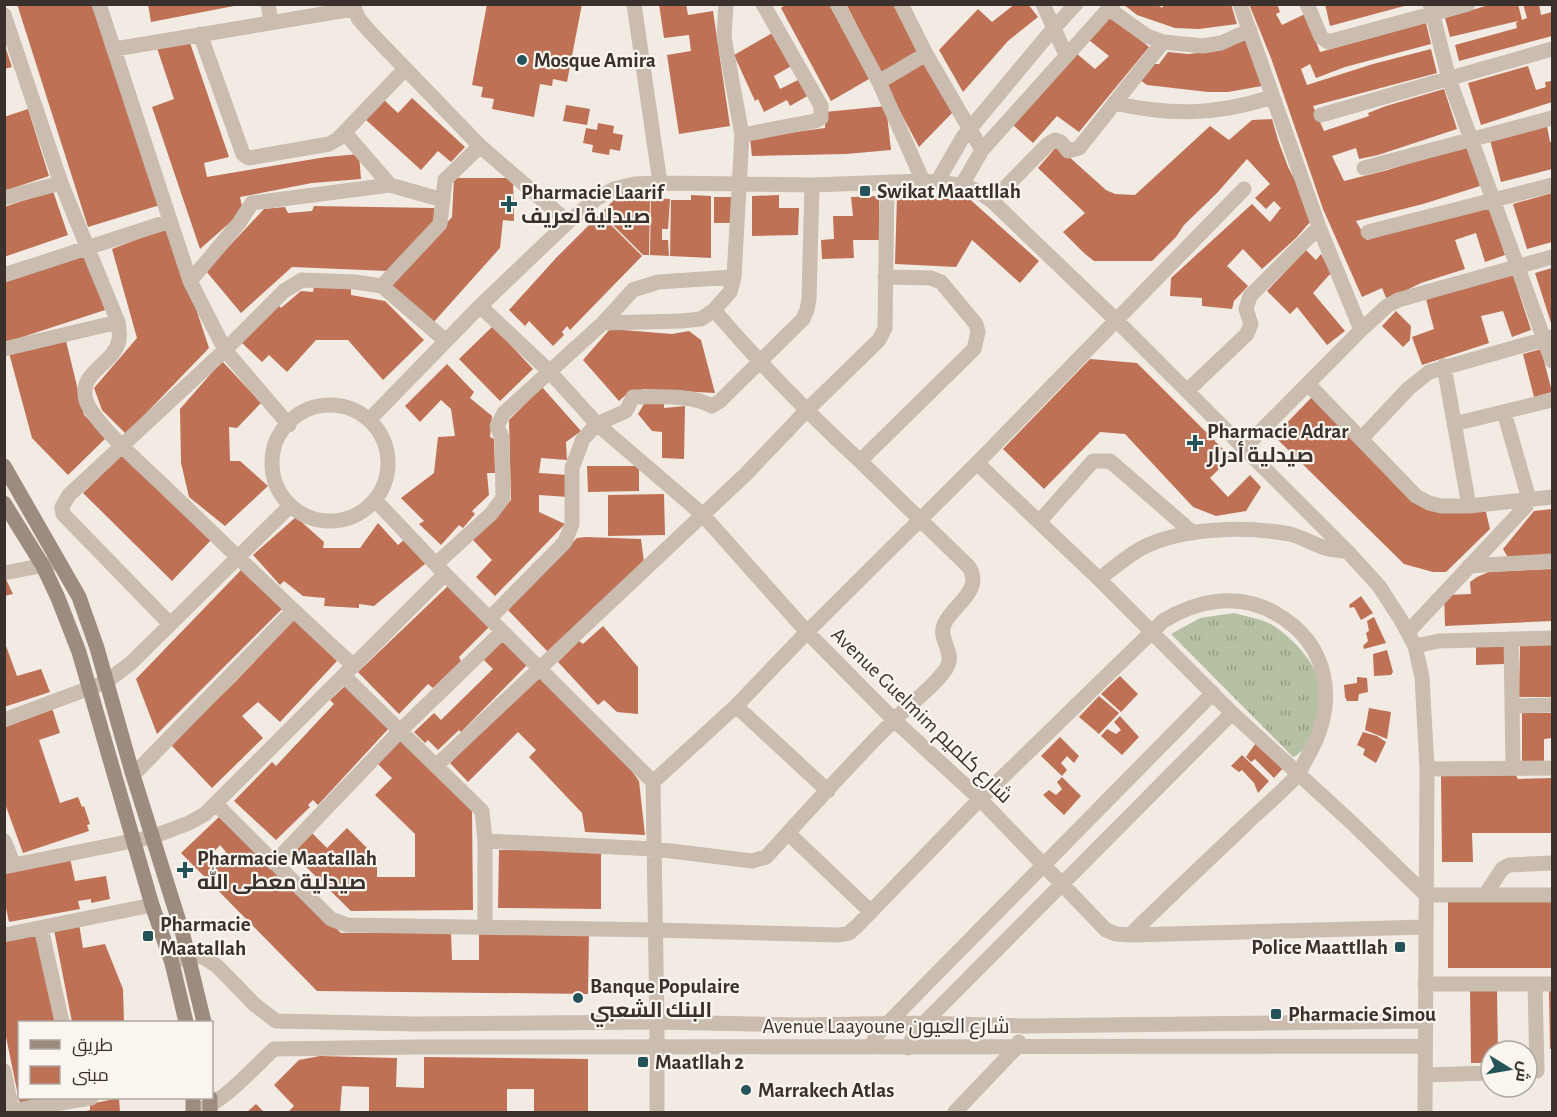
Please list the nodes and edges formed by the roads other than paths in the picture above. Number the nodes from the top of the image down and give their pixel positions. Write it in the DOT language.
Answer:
graph roads {
  1 [pos="99,4"];
  2 [pos="268,4"];
  3 [pos="634,4"];
  4 [pos="726,4"];
  5 [pos="763,4"];
  6 [pos="837,4"];
  7 [pos="901,4"];
  8 [pos="1043,4"];
  9 [pos="1076,4"];
  10 [pos="1240,4"];
  11 [pos="1307,4"];
  12 [pos="1468,4"];
  13 [pos="353,7"];
  14 [pos="1111,7"];
  15 [pos="1431,10"];
  16 [pos="4,15"];
  17 [pos="271,22"];
  18 [pos="1053,29"];
  19 [pos="1250,30"];
  20 [pos="201,34"];
  21 [pos="1163,42"];
  22 [pos="115,49"];
  23 [pos="1552,49"];
  24 [pos="926,54"];
  25 [pos="1066,55"];
  26 [pos="405,69"];
  27 [pos="1449,79"];
  28 [pos="879,82"];
  29 [pos="1272,97"];
  30 [pos="1114,103"];
  31 [pos="1321,116"];
  32 [pos="1552,118"];
  33 [pos="969,129"];
  34 [pos="345,133"];
  35 [pos="742,135"];
  36 [pos="1471,140"];
  37 [pos="480,146"];
  38 [pos="982,150"];
  39 [pos="1364,168"];
  40 [pos="930,181"];
  41 [pos="61,183"];
  42 [pos="660,183"];
  43 [pos="887,183"];
  44 [pos="1552,184"];
  45 [pos="390,185"];
  46 [pos="739,185"];
  47 [pos="812,185"];
  48 [pos="962,185"];
  49 [pos="1244,189"];
  50 [pos="4,198"];
  51 [pos="1492,198"];
  52 [pos="443,200"];
  53 [pos="992,201"];
  54 [pos="170,221"];
  55 [pos="568,222"];
  56 [pos="1319,227"];
  57 [pos="1368,232"];
  58 [pos="87,247"];
  59 [pos="1552,257"];
  60 [pos="1516,266"];
  61 [pos="4,274"];
  62 [pos="734,276"];
  63 [pos="885,277"];
  64 [pos="190,281"];
  65 [pos="382,286"];
  66 [pos="480,306"];
  67 [pos="714,310"];
  68 [pos="1116,320"];
  69 [pos="118,322"];
  70 [pos="603,323"];
  71 [pos="1361,330"];
  72 [pos="1549,338"];
  73 [pos="446,341"];
  74 [pos="4,349"];
  75 [pos="225,350"];
  76 [pos="1552,361"];
  77 [pos="759,363"];
  78 [pos="1444,366"];
  79 [pos="549,371"];
  80 [pos="1309,385"];
  81 [pos="1187,391"];
  82 [pos="1552,400"];
  83 [pos="806,411"];
  84 [pos="1504,412"];
  85 [pos="369,420"];
  86 [pos="597,424"];
  87 [pos="1454,424"];
  88 [pos="289,425"];
  89 [pos="1361,439"];
  90 [pos="122,446"];
  91 [pos="1244,448"];
  92 [pos="860,460"];
  93 [pos="977,463"];
  94 [pos="4,466"];
  95 [pos="1552,497"];
  96 [pos="1529,499"];
  97 [pos="376,501"];
  98 [pos="4,503"];
  99 [pos="290,506"];
  100 [pos="1469,506"];
  101 [pos="702,514"];
  102 [pos="921,520"];
  103 [pos="1039,522"];
  104 [pos="1193,533"];
  105 [pos="1347,552"];
  106 [pos="237,556"];
  107 [pos="1552,561"];
  108 [pos="61,562"];
  109 [pos="43,566"];
  110 [pos="1469,566"];
  111 [pos="440,569"];
  112 [pos="7,570"];
  113 [pos="1099,579"];
  114 [pos="293,611"];
  115 [pos="490,618"];
  116 [pos="169,623"];
  117 [pos="1151,631"];
  118 [pos="502,632"];
  119 [pos="807,632"];
  120 [pos="1552,638"];
  121 [pos="1412,639"];
  122 [pos="1511,639"];
  123 [pos="540,669"];
  124 [pos="349,671"];
  125 [pos="106,682"];
  126 [pos="88,689"];
  127 [pos="1213,693"];
  128 [pos="1552,705"];
  129 [pos="736,706"];
  130 [pos="1513,706"];
  131 [pos="1232,713"];
  132 [pos="4,720"];
  133 [pos="894,720"];
  134 [pos="399,732"];
  135 [pos="436,766"];
  136 [pos="1513,768"];
  137 [pos="1552,768"];
  138 [pos="1427,770"];
  139 [pos="132,772"];
  140 [pos="1298,774"];
  141 [pos="652,782"];
  142 [pos="828,791"];
  143 [pos="980,799"];
  144 [pos="216,804"];
  145 [pos="788,833"];
  146 [pos="152,837"];
  147 [pos="134,840"];
  148 [pos="4,841"];
  149 [pos="485,841"];
  150 [pos="655,849"];
  151 [pos="274,863"];
  152 [pos="1552,863"];
  153 [pos="9,866"];
  154 [pos="1043,866"];
  155 [pos="1062,884"];
  156 [pos="1426,895"];
  157 [pos="1552,895"];
  158 [pos="1485,896"];
  159 [pos="152,905"];
  160 [pos="870,912"];
  161 [pos="485,927"];
  162 [pos="1426,927"];
  163 [pos="41,928"];
  164 [pos="656,930"];
  165 [pos="4,935"];
  166 [pos="1130,935"];
  167 [pos="189,955"];
  168 [pos="172,963"];
  169 [pos="1425,984"];
  170 [pos="1534,984"];
  171 [pos="1552,984"];
  172 [pos="62,1021"];
  173 [pos="186,1021"];
  174 [pos="204,1021"];
  175 [pos="276,1021"];
  176 [pos="1425,1021"];
  177 [pos="657,1022"];
  178 [pos="924,1023"];
  179 [pos="887,1024"];
  180 [pos="1024,1026"];
  181 [pos="1533,1039"];
  182 [pos="1018,1046"];
  183 [pos="1425,1046"];
  184 [pos="871,1047"];
  185 [pos="658,1048"];
  186 [pos="908,1048"];
  187 [pos="274,1049"];
  188 [pos="4,1071"];
  189 [pos="1479,1073"];
  190 [pos="1425,1075"];
  191 [pos="77,1099"];
  192 [pos="210,1105"];
  193 [pos="193,1107"];
  194 [pos="8,1111"];
  195 [pos="657,1113"];
  196 [pos="955,1113"];
  197 [pos="1425,1113"];
  1 -- 22 [label="street"];
  2 -- 17 [label="street"];
  3 -- 42 [label="street"];
  4 -- 35 [label="street"];
  5 -- 35 [label="street"];
  6 -- 28 [label="street"];
  7 -- 24 [label="street"];
  8 -- 18 [label="street"];
  9 -- 18 [label="street"];
  10 -- 19 [label="street"];
  11 -- 15 [label="street"];
  12 -- 15 [label="street"];
  13 -- 17 [label="street"];
  13 -- 26 [label="street"];
  14 -- 21 [label="street"];
  14 -- 25 [label="street"];
  15 -- 27 [label="street"];
  16 -- 41 [label="street"];
  17 -- 20 [label="street"];
  18 -- 25 [label="street"];
  18 -- 33 [label="street"];
  19 -- 21 [label="street"];
  19 -- 29 [label="street"];
  20 -- 22 [label="street"];
  20 -- 34 [label="street"];
  21 -- 30 [label="street"];
  22 -- 54 [label="street"];
  23 -- 27 [label="street"];
  24 -- 28 [label="street"];
  24 -- 33 [label="street"];
  25 -- 38 [label="street"];
  26 -- 34 [label="street"];
  26 -- 37 [label="street"];
  27 -- 31 [label="street"];
  27 -- 36 [label="street"];
  28 -- 40 [label="street"];
  29 -- 30 [label="street"];
  29 -- 56 [label="street"];
  30 -- 53 [label="street"];
  32 -- 36 [label="street"];
  33 -- 38 [label="street"];
  33 -- 40 [label="street"];
  34 -- 45 [label="street"];
  35 -- 46 [label="street"];
  36 -- 39 [label="street"];
  36 -- 51 [label="street"];
  37 -- 52 [label="street"];
  37 -- 55 [label="street"];
  38 -- 48 [label="street"];
  40 -- 43 [label="street"];
  40 -- 48 [label="street"];
  41 -- 50 [label="street"];
  41 -- 58 [label="street"];
  42 -- 46 [label="street"];
  42 -- 55 [label="street"];
  43 -- 47 [label="street"];
  43 -- 63 [label="street"];
  44 -- 51 [label="street"];
  45 -- 52 [label="street"];
  45 -- 64 [label="street"];
  46 -- 47 [label="street"];
  46 -- 62 [label="street"];
  47 -- 77 [label="street"];
  48 -- 53 [label="street"];
  49 -- 68 [label="street"];
  51 -- 57 [label="street"];
  51 -- 60 [label="street"];
  52 -- 65 [label="street"];
  53 -- 68 [label="street"];
  54 -- 58 [label="street"];
  54 -- 64 [label="street"];
  55 -- 66 [label="street"];
  56 -- 71 [label="street"];
  56 -- 81 [label="street"];
  58 -- 61 [label="street"];
  58 -- 69 [label="street"];
  59 -- 60 [label="street"];
  60 -- 71 [label="street"];
  60 -- 72 [label="street"];
  62 -- 67 [label="street"];
  62 -- 70 [label="street"];
  63 -- 83 [label="street"];
  63 -- 92 [label="street"];
  64 -- 75 [label="street"];
  65 -- 73 [label="street"];
  65 -- 75 [label="street"];
  66 -- 73 [label="street"];
  66 -- 79 [label="street, Avenue Guelmim شارع كلميم"];
  67 -- 70 [label="street"];
  67 -- 77 [label="street"];
  68 -- 81 [label="street"];
  68 -- 93 [label="street"];
  69 -- 74 [label="street"];
  69 -- 90 [label="street"];
  70 -- 79 [label="street"];
  71 -- 80 [label="street"];
  72 -- 76 [label="street"];
  72 -- 78 [label="street"];
  73 -- 85 [label="street"];
  75 -- 88 [label="street"];
  75 -- 90 [label="street"];
  77 -- 83 [label="street"];
  77 -- 86 [label="street"];
  78 -- 87 [label="street"];
  78 -- 89 [label="street"];
  79 -- 86 [label="street, Avenue Guelmim شارع كلميم"];
  79 -- 111 [label="street"];
  80 -- 89 [label="street"];
  80 -- 91 [label="street"];
  81 -- 91 [label="street"];
  82 -- 84 [label="street"];
  83 -- 92 [label="street"];
  83 -- 101 [label="street"];
  84 -- 87 [label="street"];
  84 -- 96 [label="street"];
  85 -- 88 [label="street"];
  85 -- 97 [label="street"];
  86 -- 101 [label="street, Avenue Guelmim شارع كلميم"];
  86 -- 115 [label="street"];
  87 -- 100 [label="street"];
  88 -- 99 [label="street"];
  89 -- 100 [label="street"];
  90 -- 106 [label="street"];
  90 -- 116 [label="street"];
  91 -- 105 [label="street"];
  92 -- 102 [label="street"];
  93 -- 102 [label="street"];
  93 -- 103 [label="street"];
  94 -- 108 [label="street"];
  95 -- 96 [label="street"];
  96 -- 100 [label="street"];
  96 -- 110 [label="street"];
  97 -- 99 [label="street"];
  97 -- 111 [label="street"];
  98 -- 109 [label="street"];
  99 -- 106 [label="street"];
  101 -- 119 [label="street, Avenue Guelmim شارع كلميم"];
  101 -- 123 [label="street"];
  102 -- 119 [label="street"];
  102 -- 133 [label="street"];
  103 -- 104 [label="street"];
  103 -- 113 [label="street"];
  104 -- 105 [label="street"];
  104 -- 113 [label="street"];
  105 -- 121 [label="street"];
  106 -- 114 [label="street"];
  106 -- 116 [label="street"];
  107 -- 110 [label="street"];
  108 -- 109 [label="street"];
  108 -- 125 [label="street"];
  109 -- 112 [label="street"];
  109 -- 126 [label="street"];
  110 -- 121 [label="street"];
  111 -- 115 [label="street"];
  111 -- 124 [label="street"];
  113 -- 117 [label="street"];
  114 -- 124 [label="street"];
  114 -- 139 [label="street"];
  115 -- 118 [label="street"];
  116 -- 125 [label="street"];
  117 -- 127 [label="street"];
  117 -- 140 [label="street"];
  117 -- 143 [label="street"];
  118 -- 123 [label="street"];
  118 -- 134 [label="street"];
  119 -- 129 [label="street"];
  119 -- 133 [label="street, Avenue Guelmim شارع كلميم"];
  120 -- 122 [label="street"];
  121 -- 122 [label="street"];
  121 -- 138 [label="street"];
  122 -- 130 [label="street"];
  123 -- 135 [label="street"];
  123 -- 141 [label="street"];
  124 -- 134 [label="street"];
  124 -- 144 [label="street"];
  125 -- 126 [label="street"];
  125 -- 139 [label="street"];
  126 -- 132 [label="street"];
  126 -- 147 [label="street"];
  127 -- 131 [label="street"];
  127 -- 154 [label="street"];
  128 -- 130 [label="street"];
  129 -- 141 [label="street"];
  129 -- 142 [label="street"];
  130 -- 136 [label="street"];
  131 -- 140 [label="street"];
  131 -- 155 [label="street"];
  133 -- 142 [label="street"];
  133 -- 143 [label="street, Avenue Guelmim شارع كلميم"];
  134 -- 135 [label="street"];
  134 -- 151 [label="street"];
  135 -- 149 [label="street"];
  136 -- 137 [label="street"];
  136 -- 138 [label="street"];
  138 -- 156 [label="street"];
  139 -- 146 [label="street"];
  140 -- 156 [label="street"];
  140 -- 166 [label="street"];
  141 -- 150 [label="street"];
  142 -- 145 [label="street"];
  143 -- 154 [label="street, Avenue Guelmim شارع كلميم"];
  143 -- 160 [label="street"];
  144 -- 146 [label="street"];
  144 -- 151 [label="street"];
  145 -- 150 [label="street"];
  145 -- 160 [label="street"];
  146 -- 147 [label="street"];
  146 -- 167 [label="street"];
  147 -- 153 [label="street"];
  147 -- 159 [label="street"];
  148 -- 153 [label="street"];
  149 -- 150 [label="street"];
  149 -- 161 [label="street"];
  150 -- 164 [label="street"];
  151 -- 161 [label="street"];
  152 -- 158 [label="street"];
  154 -- 155 [label="street, Avenue Guelmim شارع كلميم"];
  154 -- 179 [label="street"];
  155 -- 166 [label="street, Avenue Guelmim شارع كلميم"];
  155 -- 178 [label="street"];
  156 -- 158 [label="street"];
  156 -- 162 [label="street"];
  157 -- 158 [label="street"];
  159 -- 163 [label="street"];
  159 -- 168 [label="street"];
  160 -- 164 [label="street"];
  161 -- 164 [label="street"];
  162 -- 166 [label="street, Avenue Guelmim شارع كلميم"];
  162 -- 169 [label="street"];
  163 -- 165 [label="street"];
  163 -- 172 [label="street"];
  164 -- 177 [label="street"];
  167 -- 168 [label="street"];
  167 -- 174 [label="street"];
  167 -- 175 [label="street"];
  168 -- 173 [label="street"];
  169 -- 170 [label="street"];
  169 -- 176 [label="street"];
  170 -- 171 [label="street"];
  170 -- 181 [label="street"];
  175 -- 177 [label="street, Avenue Laayoune شارع العيون"];
  175 -- 187 [label="street"];
  176 -- 180 [label="street, Avenue Laayoune شارع العيون"];
  176 -- 183 [label="street"];
  177 -- 179 [label="street, Avenue Laayoune شارع العيون"];
  177 -- 185 [label="street"];
  178 -- 179 [label="street, Avenue Laayoune شارع العيون"];
  178 -- 180 [label="street, Avenue Laayoune شارع العيون"];
  178 -- 186 [label="street"];
  179 -- 184 [label="street"];
  180 -- 182 [label="street"];
  182 -- 183 [label="street, Avenue Laayoune شارع العيون"];
  182 -- 186 [label="street, Avenue Laayoune شارع العيون"];
  182 -- 196 [label="street"];
  183 -- 190 [label="street"];
  184 -- 185 [label="street, Avenue Laayoune شارع العيون"];
  184 -- 186 [label="street, Avenue Laayoune شارع العيون"];
  185 -- 187 [label="street, Avenue Laayoune شارع العيون"];
  185 -- 195 [label="street"];
  187 -- 192 [label="street"];
  188 -- 194 [label="street"];
  189 -- 190 [label="street"];
  190 -- 197 [label="street"];
  191 -- 194 [label="street"];
  192 -- 193 [label="street"];
}
